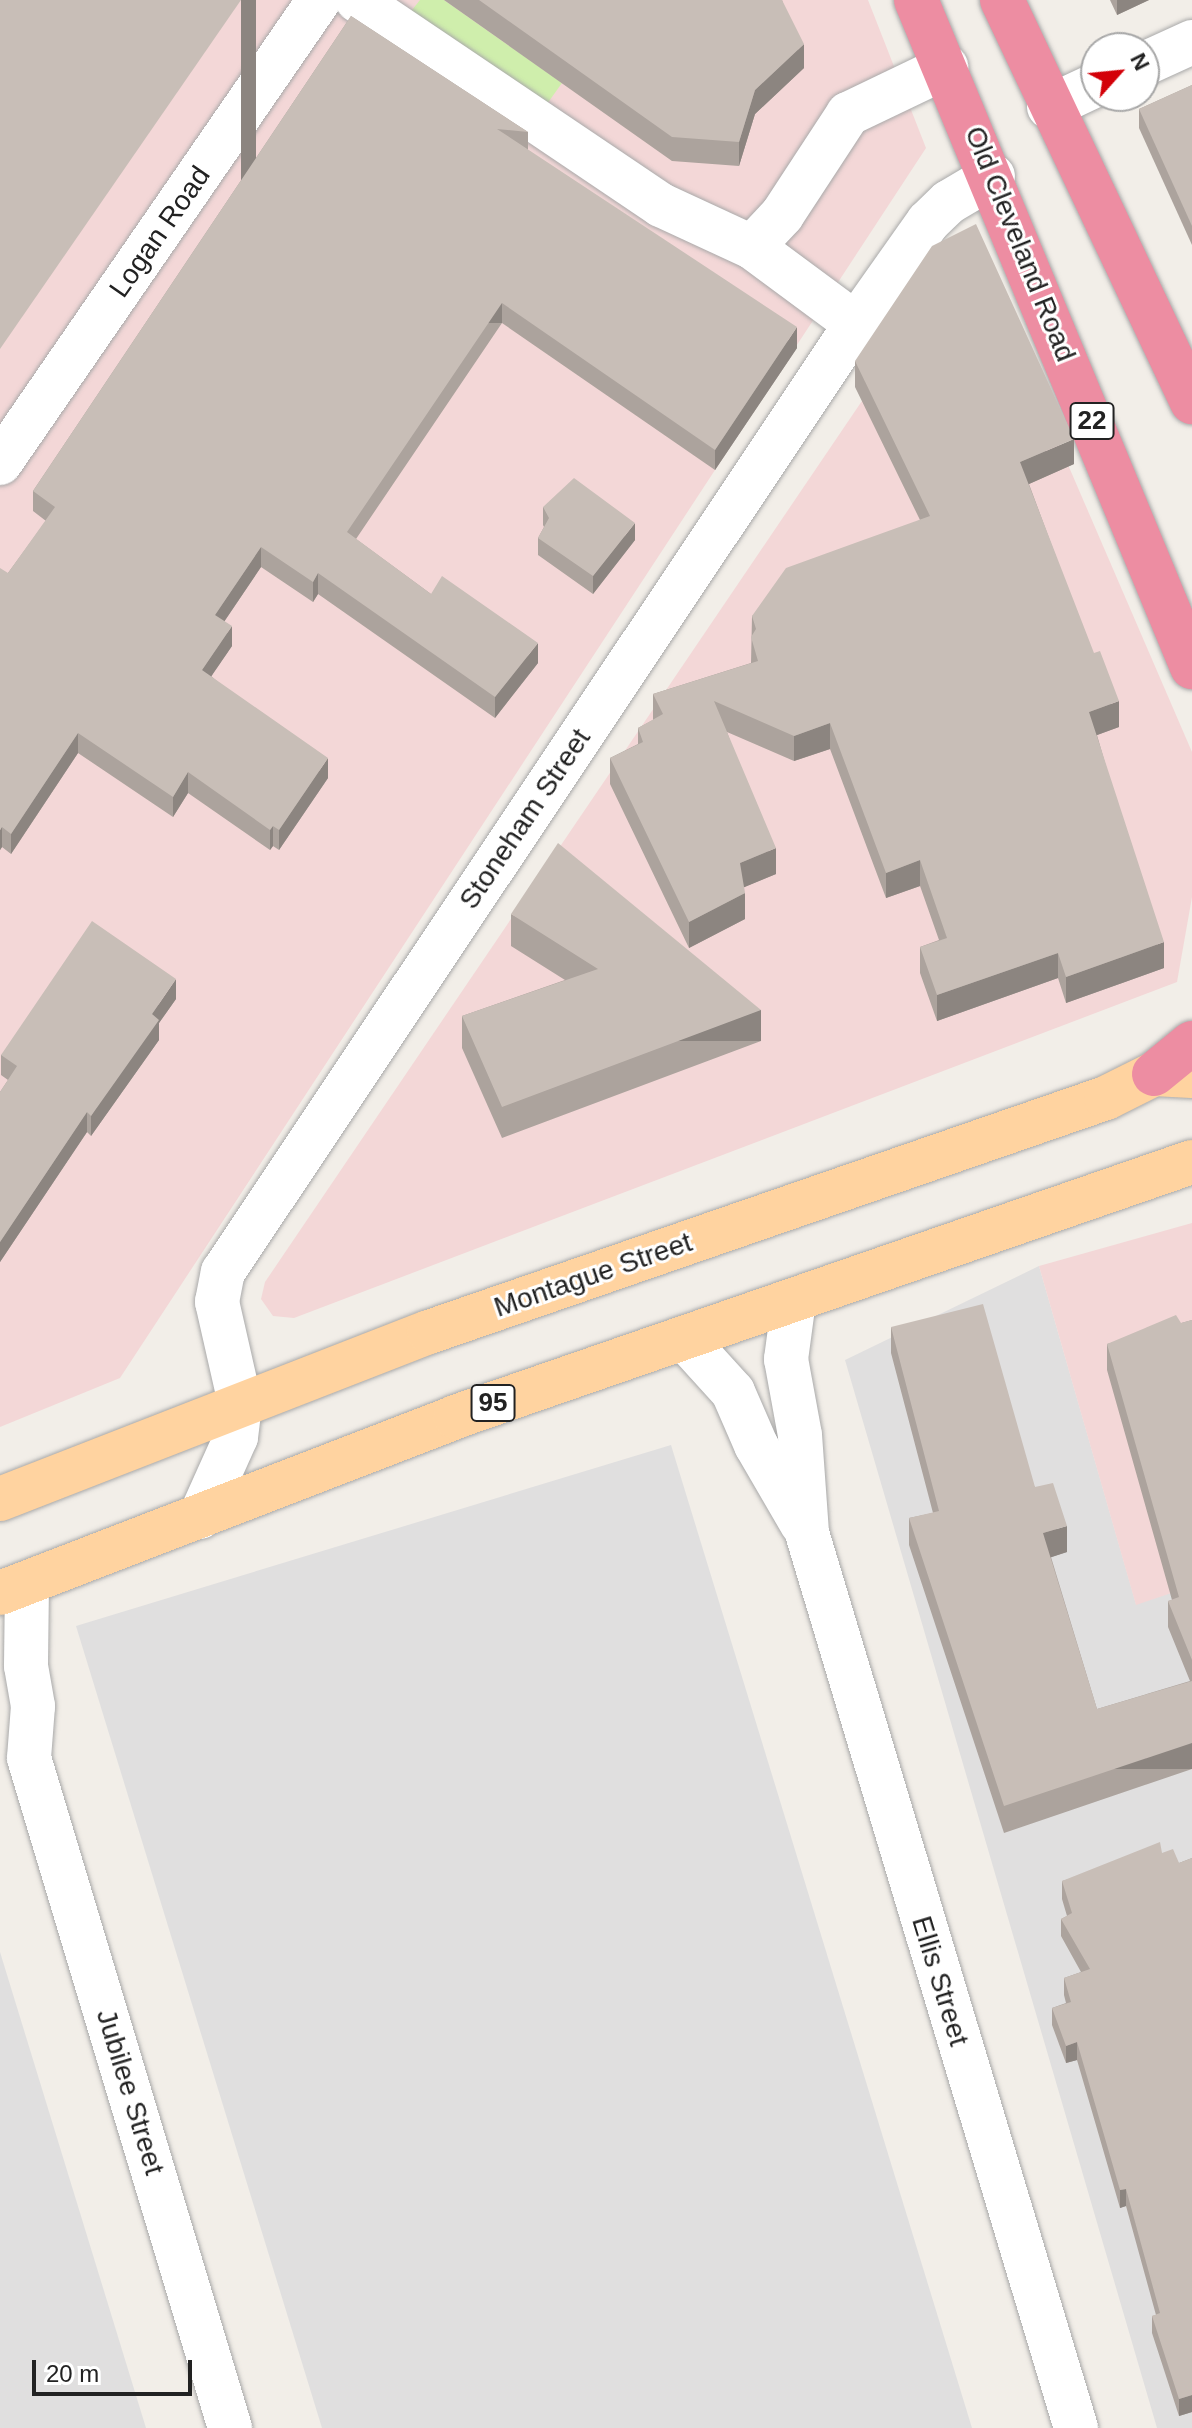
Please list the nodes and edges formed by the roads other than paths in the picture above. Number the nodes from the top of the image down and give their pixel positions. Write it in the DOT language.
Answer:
graph roads {
  1 [pos="319,0"];
  2 [pos="357,0"];
  3 [pos="916,0"];
  4 [pos="1002,0"];
  5 [pos="1192,42"];
  6 [pos="1160,57"];
  7 [pos="946,67"];
  8 [pos="1080,92"];
  9 [pos="1049,107"];
  10 [pos="993,176"];
  11 [pos="752,247"];
  12 [pos="856,324"];
  13 [pos="1192,402"];
  14 [pos="0,463"];
  15 [pos="1192,667"];
  16 [pos="1192,1043"];
  17 [pos="1173,1075"];
  18 [pos="1192,1162"];
  19 [pos="794,1300"];
  20 [pos="684,1338"];
  21 [pos="240,1403"];
  22 [pos="0,1499"];
  23 [pos="200,1517"];
  24 [pos="807,1533"];
  25 [pos="13,1588"];
  26 [pos="0,1726"];
  27 [pos="29,1758"];
  28 [pos="230,2428"];
  29 [pos="1076,2428"];
  1 -- 14 [label="street, Logan Road"];
  2 -- 11 [label="street"];
  3 -- 7 [label="highway, Old Cleveland Road / 22"];
  4 -- 9 [label="highway"];
  5 -- 6 [label="street"];
  7 -- 10 [label="highway, Old Cleveland Road / 22"];
  7 -- 11 [label="street"];
  8 -- 9 [label="street"];
  9 -- 13 [label="highway"];
  10 -- 12 [label="street, Stoneham Street"];
  10 -- 15 [label="highway, Old Cleveland Road / 22"];
  11 -- 12 [label="street"];
  12 -- 21 [label="street, Stoneham Street"];
  16 -- 17 [label="highway"];
  17 -- 21 [label="main road, Montague Street"];
  18 -- 19 [label="main road, 95"];
  19 -- 20 [label="main road, 95"];
  19 -- 24 [label="street, Ellis Street"];
  20 -- 23 [label="main road, 95"];
  20 -- 24 [label="street, Ellis Street"];
  21 -- 22 [label="main road, Montague Street"];
  21 -- 23 [label="street, Stoneham Street"];
  23 -- 25 [label="main road, 95"];
  24 -- 29 [label="street, Ellis Street"];
  25 -- 27 [label="street, Jubilee Street"];
  26 -- 27 [label="street, Jubilee Street"];
  27 -- 28 [label="street, Jubilee Street"];
}
